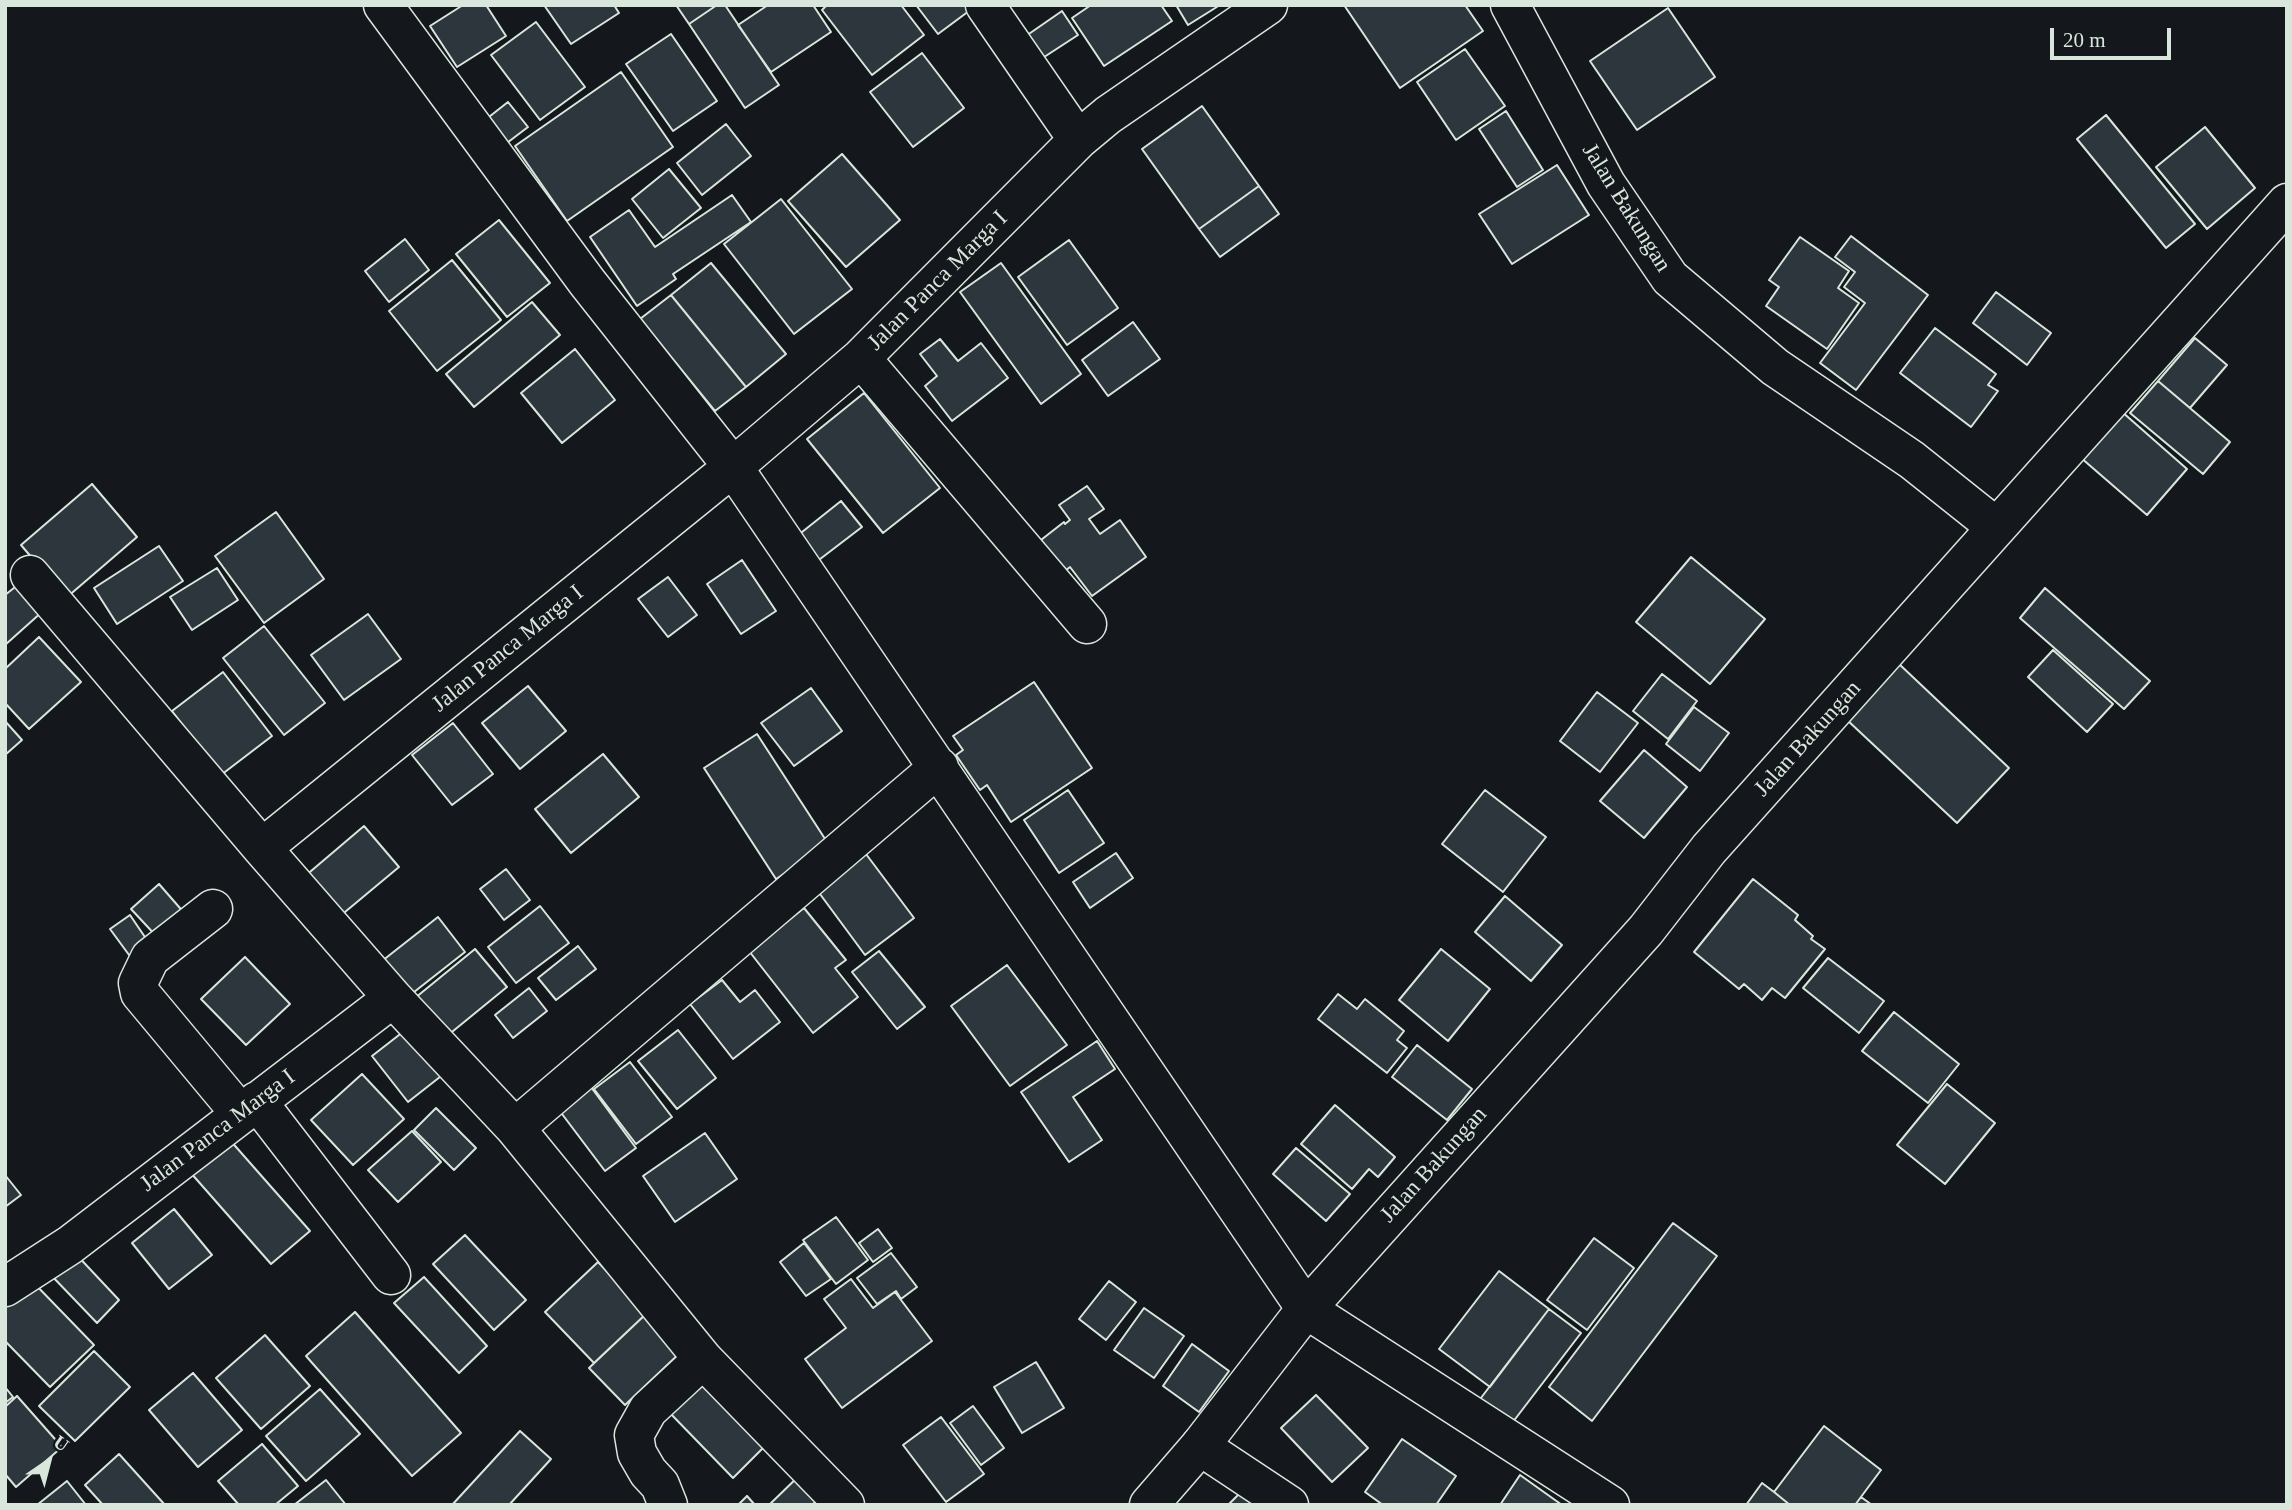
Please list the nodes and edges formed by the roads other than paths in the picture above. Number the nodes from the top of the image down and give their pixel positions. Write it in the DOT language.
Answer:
graph roads {
  1 [pos="383,5"];
  2 [pos="985,5"];
  3 [pos="1268,5"];
  4 [pos="1510,5"];
  5 [pos="1078,140"];
  6 [pos="2287,203"];
  7 [pos="861,358"];
  8 [pos="733,467"];
  9 [pos="1996,527"];
  10 [pos="30,575"];
  11 [pos="1087,624"];
  12 [pos="939,766"];
  13 [pos="262,848"];
  14 [pos="213,909"];
  15 [pos="393,998"];
  16 [pos="249,1107"];
  17 [pos="515,1128"];
  18 [pos="391,1275"];
  19 [pos="5,1287"];
  20 [pos="1306,1309"];
  21 [pos="703,1359"];
  22 [pos="1199,1446"];
  23 [pos="668,1505"];
  24 [pos="845,1505"];
  25 [pos="1149,1505"];
  26 [pos="1289,1505"];
  27 [pos="1610,1505"];
  1 -- 8 [label="street"];
  2 -- 5 [label="street"];
  3 -- 5 [label="street, Jalan Panca Marga I"];
  4 -- 9 [label="street, Jalan Bakungan"];
  5 -- 7 [label="street, Jalan Panca Marga I"];
  6 -- 9 [label="street"];
  7 -- 8 [label="street, Jalan Panca Marga I"];
  7 -- 11 [label="street"];
  8 -- 12 [label="street"];
  8 -- 13 [label="street, Jalan Panca Marga I"];
  9 -- 20 [label="street, Jalan Bakungan"];
  10 -- 13 [label="street"];
  12 -- 17 [label="street"];
  12 -- 20 [label="street"];
  13 -- 15 [label="street"];
  14 -- 16 [label="street"];
  15 -- 16 [label="street, Jalan Panca Marga I"];
  15 -- 17 [label="street"];
  16 -- 18 [label="street"];
  16 -- 19 [label="street, Jalan Panca Marga I"];
  17 -- 21 [label="street"];
  20 -- 22 [label="street, Jalan Bakungan"];
  20 -- 27 [label="street"];
  21 -- 23 [label="street"];
  21 -- 24 [label="street"];
  22 -- 25 [label="street, Jalan Bakungan"];
  22 -- 26 [label="street"];
}
